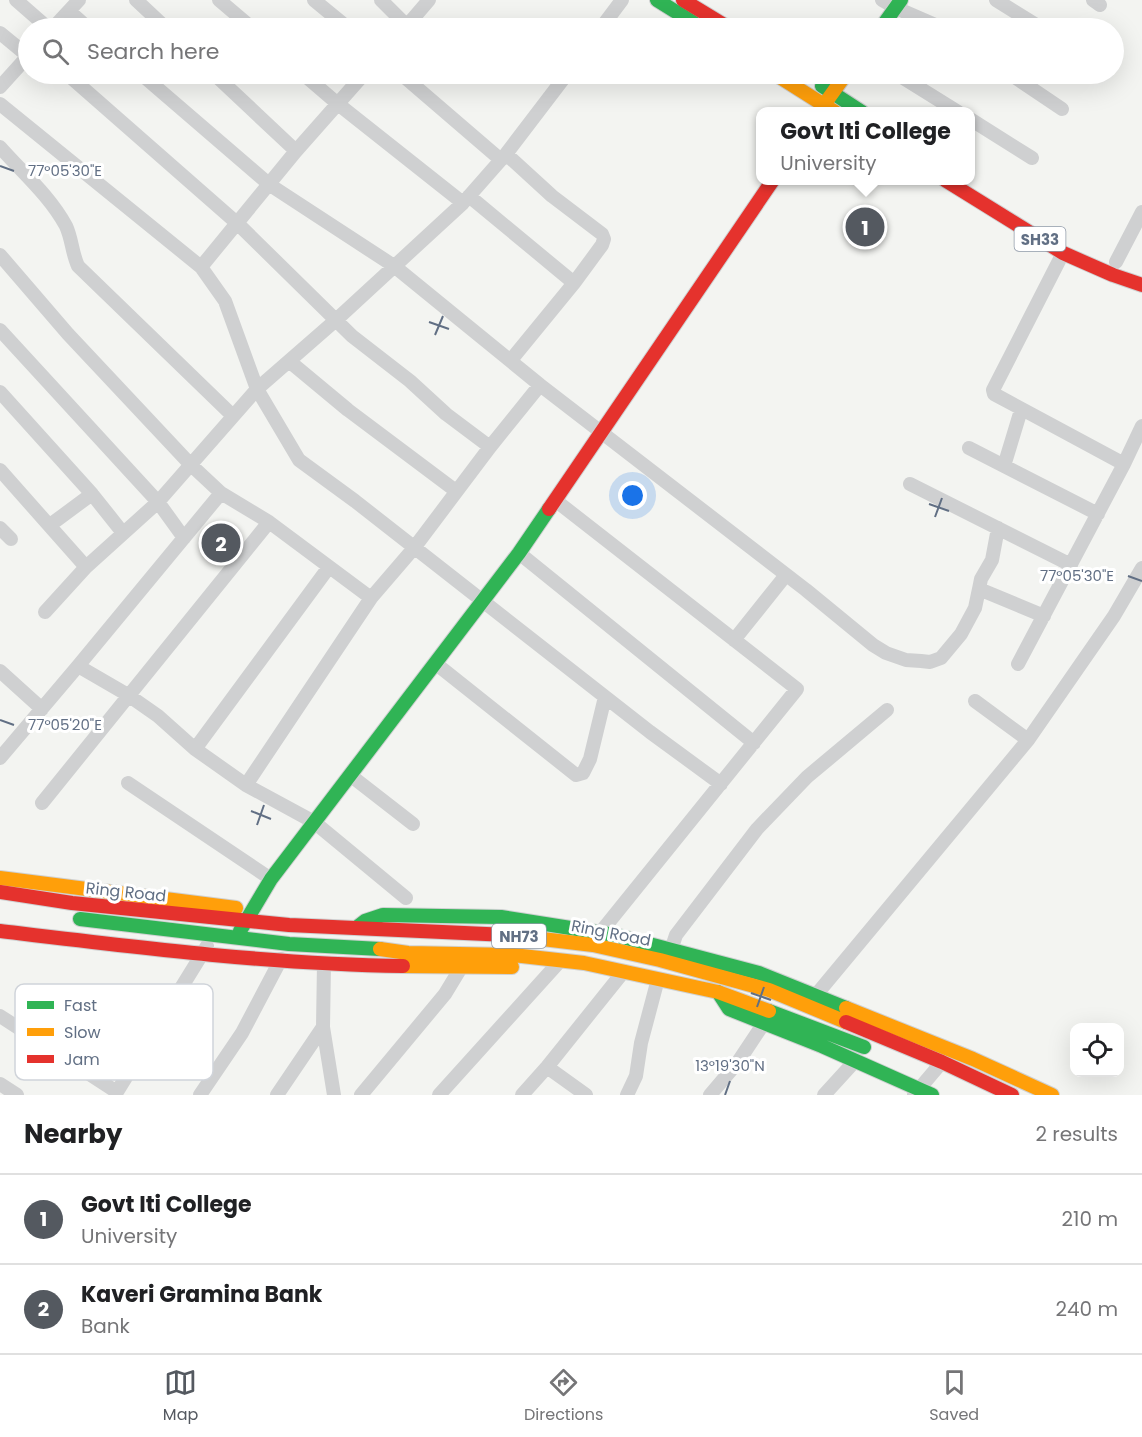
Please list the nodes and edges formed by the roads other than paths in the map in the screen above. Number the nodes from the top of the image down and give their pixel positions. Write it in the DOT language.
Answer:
graph roads {
  1 [pos="16,0"];
  2 [pos="79,0"];
  3 [pos="136,0"];
  4 [pos="219,0"];
  5 [pos="314,0"];
  6 [pos="381,0"];
  7 [pos="429,0"];
  8 [pos="622,0"];
  9 [pos="657,0"];
  10 [pos="683,0"];
  11 [pos="882,0"];
  12 [pos="996,0"];
  13 [pos="898,4"];
  14 [pos="69,11"];
  15 [pos="37,18"];
  16 [pos="62,18"];
  17 [pos="77,18"];
  18 [pos="155,18"];
  19 [pos="240,18"];
  20 [pos="336,18"];
  21 [pos="398,18"];
  22 [pos="414,18"];
  23 [pos="608,18"];
  24 [pos="686,18"];
  25 [pos="713,18"];
  26 [pos="888,18"];
  27 [pos="924,18"];
  28 [pos="1025,18"];
  29 [pos="0,33"];
  30 [pos="18,48"];
  31 [pos="18,67"];
  32 [pos="78,84"];
  33 [pos="153,84"];
  34 [pos="225,84"];
  35 [pos="315,84"];
  36 [pos="355,84"];
  37 [pos="413,84"];
  38 [pos="559,84"];
  39 [pos="792,84"];
  40 [pos="813,84"];
  41 [pos="840,84"];
  42 [pos="913,84"];
  43 [pos="1025,84"];
  44 [pos="0,87"];
  45 [pos="0,104"];
  46 [pos="338,104"];
  47 [pos="828,105"];
  48 [pos="951,107"];
  49 [pos="1062,109"];
  50 [pos="975,122"];
  51 [pos="0,147"];
  52 [pos="296,151"];
  53 [pos="504,157"];
  54 [pos="1032,158"];
  55 [pos="975,183"];
  56 [pos="270,185"];
  57 [pos="770,185"];
  58 [pos="953,185"];
  59 [pos="466,200"];
  60 [pos="1142,212"];
  61 [pos="238,224"];
  62 [pos="1063,253"];
  63 [pos="0,255"];
  64 [pos="1116,262"];
  65 [pos="394,266"];
  66 [pos="201,267"];
  67 [pos="1142,272"];
  68 [pos="574,283"];
  69 [pos="1142,285"];
  70 [pos="336,320"];
  71 [pos="0,330"];
  72 [pos="511,360"];
  73 [pos="289,362"];
  74 [pos="540,385"];
  75 [pos="256,390"];
  76 [pos="0,392"];
  77 [pos="1021,410"];
  78 [pos="233,416"];
  79 [pos="1142,426"];
  80 [pos="602,432"];
  81 [pos="490,447"];
  82 [pos="969,448"];
  83 [pos="190,464"];
  84 [pos="1124,464"];
  85 [pos="1004,466"];
  86 [pos="0,470"];
  87 [pos="910,484"];
  88 [pos="456,491"];
  89 [pos="221,493"];
  90 [pos="92,494"];
  91 [pos="555,500"];
  92 [pos="158,502"];
  93 [pos="1098,514"];
  94 [pos="269,522"];
  95 [pos="50,525"];
  96 [pos="0,528"];
  97 [pos="998,528"];
  98 [pos="123,533"];
  99 [pos="184,538"];
  100 [pos="11,539"];
  101 [pos="414,548"];
  102 [pos="519,553"];
  103 [pos="1071,565"];
  104 [pos="86,567"];
  105 [pos="329,567"];
  106 [pos="1142,568"];
  107 [pos="786,575"];
  108 [pos="979,589"];
  109 [pos="371,598"];
  110 [pos="482,602"];
  111 [pos="45,612"];
  112 [pos="1044,616"];
  113 [pos="734,640"];
  114 [pos="435,663"];
  115 [pos="1018,664"];
  116 [pos="78,666"];
  117 [pos="0,671"];
  118 [pos="128,695"];
  119 [pos="605,697"];
  120 [pos="975,701"];
  121 [pos="42,709"];
  122 [pos="887,710"];
  123 [pos="1028,740"];
  124 [pos="754,743"];
  125 [pos="195,749"];
  126 [pos="0,758"];
  127 [pos="350,775"];
  128 [pos="128,783"];
  129 [pos="721,784"];
  130 [pos="246,785"];
  131 [pos="42,803"];
  132 [pos="314,822"];
  133 [pos="413,824"];
  134 [pos="0,878"];
  135 [pos="271,879"];
  136 [pos="0,892"];
  137 [pos="406,898"];
  138 [pos="121,901"];
  139 [pos="249,915"];
  140 [pos="65,917"];
  141 [pos="356,928"];
  142 [pos="0,931"];
  143 [pos="600,933"];
  144 [pos="213,936"];
  145 [pos="236,938"];
  146 [pos="371,948"];
  147 [pos="671,950"];
  148 [pos="202,952"];
  149 [pos="535,957"];
  150 [pos="281,959"];
  151 [pos="560,961"];
  152 [pos="324,963"];
  153 [pos="370,965"];
  154 [pos="462,966"];
  155 [pos="707,966"];
  156 [pos="624,971"];
  157 [pos="658,979"];
  158 [pos="182,984"];
  159 [pos="718,992"];
  160 [pos="816,995"];
  161 [pos="0,1016"];
  162 [pos="764,1023"];
  163 [pos="15,1026"];
  164 [pos="323,1027"];
  165 [pos="876,1052"];
  166 [pos="855,1061"];
  167 [pos="942,1062"];
  168 [pos="547,1067"];
  169 [pos="213,1076"];
  170 [pos="96,1080"];
  171 [pos="124,1080"];
  172 [pos="210,1080"];
  173 [pos="0,1084"];
  174 [pos="916,1092"];
  175 [pos="116,1093"];
  176 [pos="17,1095"];
  177 [pos="200,1095"];
  178 [pos="277,1095"];
  179 [pos="334,1095"];
  180 [pos="361,1095"];
  181 [pos="439,1095"];
  182 [pos="522,1095"];
  183 [pos="586,1095"];
  184 [pos="627,1095"];
  185 [pos="710,1095"];
  186 [pos="824,1095"];
  187 [pos="932,1095"];
  188 [pos="1012,1095"];
  189 [pos="1052,1095"];
  1 -- 15 [label="street"];
  2 -- 14 [label="street"];
  3 -- 18 [label="street"];
  4 -- 19 [label="street"];
  5 -- 20 [label="street"];
  6 -- 21 [label="street"];
  7 -- 22 [label="street"];
  8 -- 23 [label="street"];
  9 -- 24 [label="main road"];
  10 -- 25 [label="main road"];
  11 -- 13 [label="street"];
  12 -- 28 [label="street"];
  13 -- 26 [label="main road"];
  13 -- 27 [label="street"];
  14 -- 16 [label="street"];
  14 -- 17 [label="street"];
  29 -- 30 [label="street"];
  31 -- 44 [label="street"];
  32 -- 61 [label="street"];
  33 -- 56 [label="street"];
  34 -- 52 [label="street"];
  35 -- 46 [label="street"];
  36 -- 46 [label="street"];
  37 -- 53 [label="street"];
  38 -- 53 [label="street"];
  39 -- 47 [label="main road"];
  40 -- 47 [label="main road"];
  41 -- 47 [label="main road"];
  42 -- 48 [label="street"];
  43 -- 49 [label="street"];
  45 -- 66 [label="street"];
  46 -- 52 [label="street"];
  46 -- 59 [label="street"];
  50 -- 54 [label="street"];
  51 -- 78 [label="street"];
  52 -- 56 [label="street"];
  53 -- 59 [label="street"];
  53 -- 68 [label="street"];
  55 -- 64 [label="main road, SH33"];
  56 -- 61 [label="street"];
  56 -- 65 [label="street"];
  57 -- 80 [label="main road"];
  58 -- 62 [label="main road, SH33"];
  59 -- 65 [label="street"];
  59 -- 68 [label="street"];
  60 -- 64 [label="street"];
  61 -- 66 [label="street"];
  61 -- 70 [label="street"];
  62 -- 69 [label="main road, SH33"];
  62 -- 77 [label="street"];
  63 -- 83 [label="street"];
  64 -- 67 [label="main road, SH33"];
  65 -- 70 [label="street"];
  65 -- 72 [label="street"];
  66 -- 75 [label="street"];
  68 -- 72 [label="street"];
  70 -- 73 [label="street"];
  70 -- 81 [label="street"];
  71 -- 92 [label="street"];
  72 -- 74 [label="street"];
  73 -- 75 [label="street"];
  73 -- 88 [label="street"];
  74 -- 80 [label="street"];
  74 -- 81 [label="street"];
  75 -- 78 [label="street"];
  75 -- 101 [label="street"];
  76 -- 90 [label="street"];
  77 -- 84 [label="street"];
  77 -- 85 [label="street"];
  78 -- 83 [label="street"];
  79 -- 84 [label="street"];
  80 -- 91 [label="main road"];
  80 -- 107 [label="street"];
  81 -- 88 [label="street"];
  82 -- 85 [label="street"];
  83 -- 89 [label="street"];
  83 -- 92 [label="street"];
  84 -- 93 [label="street"];
  85 -- 93 [label="street"];
  86 -- 95 [label="street"];
  87 -- 97 [label="street"];
  88 -- 101 [label="street"];
  89 -- 94 [label="street"];
  89 -- 99 [label="street"];
  90 -- 95 [label="street"];
  90 -- 98 [label="street"];
  91 -- 102 [label="main road"];
  91 -- 113 [label="street"];
  92 -- 98 [label="street"];
  92 -- 99 [label="street"];
  93 -- 103 [label="street"];
  94 -- 105 [label="street"];
  94 -- 118 [label="street"];
  95 -- 104 [label="street"];
  96 -- 100 [label="street"];
  97 -- 103 [label="street"];
  97 -- 108 [label="street"];
  98 -- 104 [label="street"];
  99 -- 116 [label="street"];
  101 -- 109 [label="street"];
  101 -- 110 [label="street"];
  102 -- 110 [label="main road"];
  102 -- 124 [label="street"];
  103 -- 112 [label="street"];
  104 -- 111 [label="street"];
  105 -- 109 [label="street"];
  105 -- 125 [label="street"];
  106 -- 123 [label="street"];
  107 -- 108 [label="street"];
  107 -- 113 [label="street"];
  108 -- 112 [label="street"];
  109 -- 130 [label="street"];
  110 -- 114 [label="main road"];
  110 -- 119 [label="street"];
  112 -- 115 [label="street"];
  113 -- 124 [label="street"];
  114 -- 119 [label="street"];
  114 -- 127 [label="main road"];
  116 -- 118 [label="street"];
  116 -- 121 [label="street"];
  117 -- 121 [label="street"];
  118 -- 125 [label="street"];
  118 -- 131 [label="street"];
  119 -- 129 [label="street"];
  120 -- 123 [label="street"];
  121 -- 126 [label="street"];
  122 -- 147 [label="street"];
  123 -- 160 [label="street"];
  124 -- 129 [label="street"];
  125 -- 130 [label="street"];
  127 -- 132 [label="main road"];
  127 -- 133 [label="street"];
  128 -- 135 [label="street"];
  129 -- 143 [label="street"];
  130 -- 132 [label="street"];
  132 -- 135 [label="main road"];
  132 -- 137 [label="street"];
  134 -- 138 [label="main road"];
  135 -- 139 [label="main road"];
  136 -- 138 [label="main road, Ring Road / NH73"];
  138 -- 139 [label="main road, Ring Road / NH73"];
  139 -- 141 [label="main road, Ring Road / NH73"];
  139 -- 145 [label="main road"];
  140 -- 144 [label="main road, Ring Road / NH73"];
  141 -- 143 [label="main road"];
  141 -- 155 [label="main road, Ring Road / NH73"];
  142 -- 148 [label="main road"];
  143 -- 147 [label="main road"];
  144 -- 145 [label="main road, Ring Road / NH73"];
  144 -- 148 [label="street"];
  145 -- 146 [label="main road, Ring Road / NH73"];
  146 -- 149 [label="main road, Ring Road / NH73"];
  146 -- 153 [label="main road"];
  147 -- 155 [label="main road"];
  148 -- 150 [label="main road"];
  148 -- 158 [label="street"];
  149 -- 151 [label="main road, Ring Road / NH73"];
  149 -- 154 [label="main road"];
  150 -- 152 [label="main road"];
  150 -- 169 [label="street"];
  151 -- 156 [label="main road, Ring Road / NH73"];
  151 -- 181 [label="street"];
  152 -- 153 [label="main road"];
  152 -- 164 [label="street"];
  153 -- 154 [label="main road"];
  154 -- 180 [label="street"];
  155 -- 160 [label="main road"];
  155 -- 167 [label="main road, Ring Road / NH73"];
  156 -- 157 [label="main road, Ring Road / NH73"];
  156 -- 168 [label="street"];
  157 -- 159 [label="main road, Ring Road / NH73"];
  157 -- 184 [label="street"];
  159 -- 162 [label="main road"];
  159 -- 165 [label="main road, Ring Road / NH73"];
  160 -- 189 [label="main road"];
  161 -- 163 [label="street"];
  162 -- 166 [label="main road"];
  162 -- 185 [label="street"];
  164 -- 178 [label="street"];
  164 -- 179 [label="street"];
  166 -- 174 [label="main road"];
  166 -- 186 [label="street"];
  167 -- 174 [label="street"];
  167 -- 188 [label="main road, Ring Road / NH73"];
  168 -- 182 [label="street"];
  168 -- 183 [label="street"];
  170 -- 175 [label="street"];
  171 -- 175 [label="street"];
  172 -- 177 [label="street"];
  173 -- 176 [label="street"];
  174 -- 187 [label="main road"];
}
